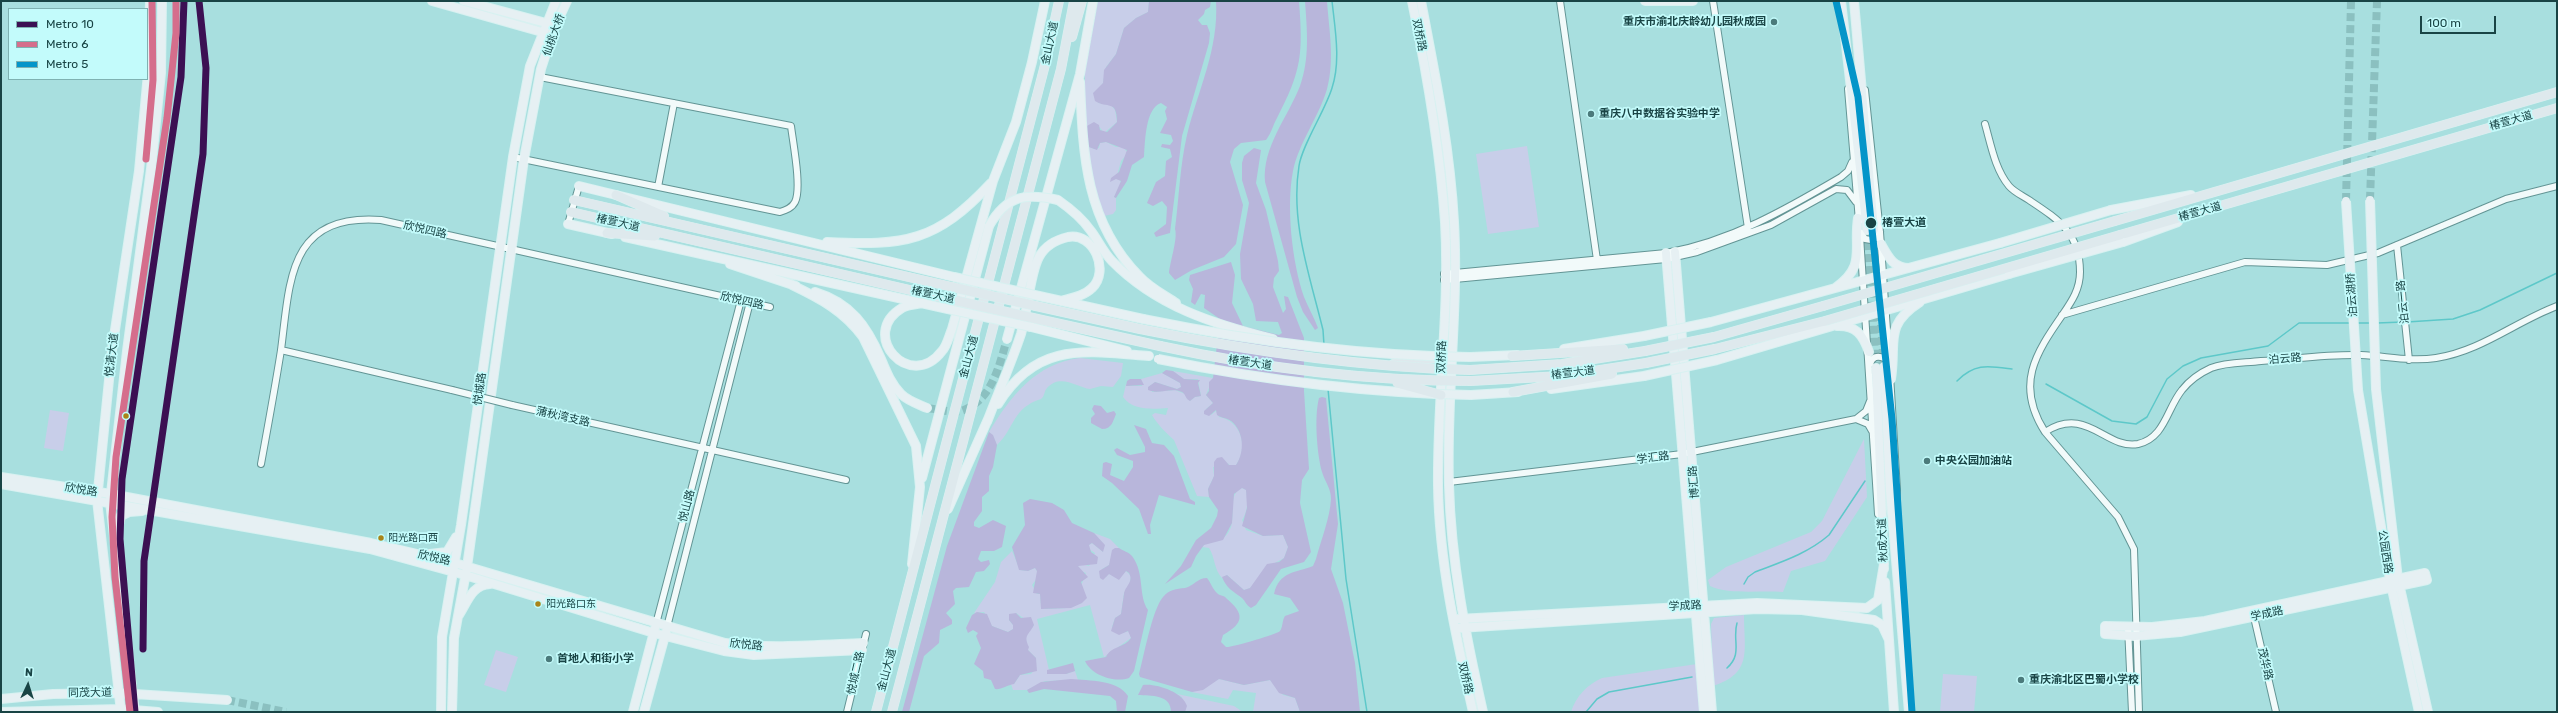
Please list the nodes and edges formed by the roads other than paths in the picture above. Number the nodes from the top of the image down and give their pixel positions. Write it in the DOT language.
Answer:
graph roads {
  1 [pos="150,1"];
  2 [pos="162,1"];
  3 [pos="432,1"];
  4 [pos="464,1"];
  5 [pos="556,1"];
  6 [pos="567,1"];
  7 [pos="1045,1"];
  8 [pos="1053,1"];
  9 [pos="1059,1"];
  10 [pos="1074,1"];
  11 [pos="1082,1"];
  12 [pos="1093,1"];
  13 [pos="1412,1"];
  14 [pos="1421,1"];
  15 [pos="1560,1"];
  16 [pos="1645,1"];
  17 [pos="1693,1"];
  18 [pos="1713,1"];
  19 [pos="1839,1"];
  20 [pos="1855,1"];
  21 [pos="546,23"];
  22 [pos="542,32"];
  23 [pos="1847,55"];
  24 [pos="1045,65"];
  25 [pos="530,66"];
  26 [pos="1061,69"];
  27 [pos="148,73"];
  28 [pos="540,73"];
  29 [pos="1080,74"];
  30 [pos="147,80"];
  31 [pos="2557,92"];
  32 [pos="674,103"];
  33 [pos="2557,108"];
  34 [pos="1985,124"];
  35 [pos="513,157"];
  36 [pos="524,159"];
  37 [pos="1853,160"];
  38 [pos="993,181"];
  39 [pos="579,186"];
  40 [pos="2557,186"];
  41 [pos="658,187"];
  42 [pos="2223,189"];
  43 [pos="616,195"];
  44 [pos="574,200"];
  45 [pos="2370,200"];
  46 [pos="2346,201"];
  47 [pos="1857,203"];
  48 [pos="571,212"];
  49 [pos="1858,218"];
  50 [pos="568,224"];
  51 [pos="686,226"];
  52 [pos="1748,228"];
  53 [pos="1870,230"];
  54 [pos="607,233"];
  55 [pos="683,238"];
  56 [pos="2121,238"];
  57 [pos="806,241"];
  58 [pos="1881,244"];
  59 [pos="2397,245"];
  60 [pos="499,247"];
  61 [pos="512,250"];
  62 [pos="697,253"];
  63 [pos="1675,254"];
  64 [pos="1666,256"];
  65 [pos="1598,260"];
  66 [pos="1911,269"];
  67 [pos="1454,276"];
  68 [pos="1884,276"];
  69 [pos="1444,277"];
  70 [pos="1138,280"];
  71 [pos="1865,282"];
  72 [pos="792,285"];
  73 [pos="1831,291"];
  74 [pos="1929,297"];
  75 [pos="741,300"];
  76 [pos="1061,301"];
  77 [pos="750,302"];
  78 [pos="923,303"];
  79 [pos="2557,306"];
  80 [pos="770,307"];
  81 [pos="1887,309"];
  82 [pos="1867,314"];
  83 [pos="2062,315"];
  84 [pos="1032,322"];
  85 [pos="1827,323"];
  86 [pos="1007,339"];
  87 [pos="1299,345"];
  88 [pos="1645,349"];
  89 [pos="281,350"];
  90 [pos="1869,352"];
  91 [pos="1149,356"];
  92 [pos="1512,356"];
  93 [pos="1441,357"];
  94 [pos="2410,360"];
  95 [pos="1378,366"];
  96 [pos="1880,366"];
  97 [pos="1646,369"];
  98 [pos="1379,378"];
  99 [pos="1890,379"];
  100 [pos="2376,389"];
  101 [pos="2358,390"];
  102 [pos="1513,392"];
  103 [pos="1441,395"];
  104 [pos="1871,398"];
  105 [pos="927,408"];
  106 [pos="1856,419"];
  107 [pos="987,422"];
  108 [pos="1872,431"];
  109 [pos="2044,432"];
  110 [pos="703,449"];
  111 [pos="712,451"];
  112 [pos="1691,453"];
  113 [pos="1682,454"];
  114 [pos="261,464"];
  115 [pos="1,477"];
  116 [pos="846,480"];
  117 [pos="1448,482"];
  118 [pos="1,484"];
  119 [pos="920,487"];
  120 [pos="97,496"];
  121 [pos="111,498"];
  122 [pos="158,511"];
  123 [pos="461,526"];
  124 [pos="941,526"];
  125 [pos="1883,547"];
  126 [pos="1896,550"];
  127 [pos="116,553"];
  128 [pos="413,553"];
  129 [pos="454,563"];
  130 [pos="1884,564"];
  131 [pos="466,571"];
  132 [pos="453,572"];
  133 [pos="2426,576"];
  134 [pos="911,581"];
  135 [pos="2395,583"];
  136 [pos="491,584"];
  137 [pos="1695,609"];
  138 [pos="1704,609"];
  139 [pos="2254,617"];
  140 [pos="1462,618"];
  141 [pos="457,619"];
  142 [pos="1452,619"];
  143 [pos="656,624"];
  144 [pos="667,627"];
  145 [pos="1464,627"];
  146 [pos="2132,627"];
  147 [pos="1454,628"];
  148 [pos="654,633"];
  149 [pos="866,634"];
  150 [pos="665,636"];
  151 [pos="2132,636"];
  152 [pos="1889,640"];
  153 [pos="862,647"];
  154 [pos="119,693"];
  155 [pos="133,693"];
  156 [pos="1,699"];
  157 [pos="227,700"];
  158 [pos="121,711"];
  159 [pos="135,711"];
  160 [pos="1,712"];
  161 [pos="158,712"];
  162 [pos="441,712"];
  163 [pos="452,712"];
  164 [pos="633,712"];
  165 [pos="644,712"];
  166 [pos="847,712"];
  167 [pos="876,712"];
  168 [pos="892,712"];
  169 [pos="1473,712"];
  170 [pos="1483,712"];
  171 [pos="1704,712"];
  172 [pos="1712,712"];
  173 [pos="1894,712"];
  174 [pos="1909,712"];
  175 [pos="2132,712"];
  176 [pos="2139,712"];
  177 [pos="2276,712"];
  178 [pos="2419,712"];
  179 [pos="2427,712"];
  1 -- 27 [label="main road, 悦清大道"];
  2 -- 121 [label="main road, 悦清大道"];
  3 -- 22 [label="main road"];
  4 -- 21 [label="main road"];
  5 -- 21 [label="main road, 仙桃大桥"];
  6 -- 28 [label="main road, 仙桃大桥"];
  7 -- 38 [label="main road"];
  8 -- 24 [label="highway"];
  9 -- 24 [label="highway, 金山大道"];
  10 -- 26 [label="highway, 金山大道"];
  11 -- 26 [label="highway"];
  12 -- 29 [label="main road"];
  13 -- 69 [label="main road, 双桥路"];
  14 -- 67 [label="main road, 双桥路"];
  15 -- 65 [label="street"];
  16 -- 17 [label="main road"];
  18 -- 52 [label="street"];
  19 -- 23 [label="main road"];
  20 -- 53 [label="main road"];
  21 -- 22 [label="main road, 仙桃大桥"];
  22 -- 25 [label="main road, 仙桃大桥"];
  23 -- 37 [label="street"];
  23 -- 53 [label="main road"];
  24 -- 134 [label="highway, 金山大道"];
  25 -- 35 [label="main road, 悦城路"];
  26 -- 124 [label="highway, 金山大道"];
  28 -- 32 [label="street"];
  28 -- 36 [label="main road, 悦城路"];
  29 -- 70 [label="main road"];
  29 -- 86 [label="main road"];
  30 -- 120 [label="main road, 悦清大道"];
  31 -- 42 [label="highway, 椿萱大道"];
  32 -- 41 [label="street"];
  32 -- 41 [label="street"];
  33 -- 56 [label="highway, 椿萱大道"];
  34 -- 83 [label="street"];
  35 -- 36 [label="street"];
  35 -- 60 [label="main road, 悦城路"];
  36 -- 41 [label="street"];
  36 -- 61 [label="main road, 悦城路"];
  37 -- 47 [label="street"];
  37 -- 52 [label="street"];
  38 -- 57 [label="main road"];
  38 -- 78 [label="main road"];
  39 -- 43 [label="main road"];
  39 -- 44 [label="street"];
  40 -- 59 [label="street"];
  42 -- 66 [label="main road, bridge"];
  42 -- 88 [label="highway, 椿萱大道, bridge"];
  43 -- 51 [label="highway"];
  43 -- 57 [label="main road"];
  44 -- 48 [label="street"];
  44 -- 51 [label="highway, 椿萱大道"];
  45 -- 100 [label="main road, 泊云湖桥, bridge"];
  46 -- 101 [label="main road, 泊云湖桥, bridge"];
  47 -- 49 [label="street"];
  47 -- 63 [label="street"];
  48 -- 50 [label="street"];
  48 -- 55 [label="highway, 椿萱大道"];
  49 -- 53 [label="street"];
  49 -- 73 [label="main road"];
  50 -- 54 [label="main road"];
  51 -- 95 [label="highway, 椿萱大道, bridge"];
  52 -- 63 [label="street"];
  53 -- 58 [label="street"];
  53 -- 71 [label="street"];
  54 -- 55 [label="highway"];
  54 -- 62 [label="main road"];
  55 -- 84 [label="highway, 椿萱大道, bridge"];
  56 -- 74 [label="main road, bridge"];
  56 -- 85 [label="highway, 椿萱大道, bridge"];
  57 -- 76 [label="main road, bridge"];
  58 -- 66 [label="main road"];
  58 -- 68 [label="street"];
  59 -- 83 [label="street"];
  59 -- 94 [label="street, 泊云一路"];
  60 -- 61 [label="street, 欣悦四路"];
  60 -- 89 [label="street, 欣悦四路"];
  60 -- 123 [label="main road, 悦城路"];
  61 -- 75 [label="street, 欣悦四路"];
  61 -- 131 [label="main road, 悦城路"];
  62 -- 72 [label="main road"];
  62 -- 78 [label="main road"];
  63 -- 64 [label="street"];
  63 -- 112 [label="main road, 博汇路"];
  64 -- 65 [label="street"];
  64 -- 67 [label="street"];
  64 -- 113 [label="main road, 博汇路"];
  65 -- 67 [label="street"];
  66 -- 68 [label="main road"];
  67 -- 69 [label="street"];
  67 -- 117 [label="main road, 双桥路"];
  68 -- 71 [label="main road"];
  68 -- 81 [label="street"];
  69 -- 142 [label="main road, 双桥路"];
  70 -- 87 [label="main road, bridge"];
  70 -- 119 [label="main road, bridge"];
  71 -- 73 [label="main road"];
  71 -- 82 [label="street"];
  72 -- 105 [label="main road"];
  72 -- 119 [label="main road"];
  73 -- 92 [label="main road, bridge"];
  74 -- 81 [label="main road"];
  74 -- 99 [label="main road"];
  75 -- 77 [label="street, 欣悦四路"];
  75 -- 110 [label="street, 悦山路"];
  76 -- 87 [label="main road, bridge"];
  76 -- 107 [label="main road"];
  77 -- 80 [label="street, 欣悦四路"];
  77 -- 111 [label="street, 悦山路"];
  78 -- 84 [label="main road, bridge"];
  79 -- 94 [label="street, 泊云路"];
  81 -- 82 [label="main road"];
  81 -- 96 [label="street"];
  82 -- 85 [label="main road"];
  82 -- 90 [label="street"];
  83 -- 109 [label="street"];
  84 -- 91 [label="main road"];
  84 -- 98 [label="highway, 椿萱大道, bridge"];
  85 -- 90 [label="main road"];
  85 -- 97 [label="highway, 椿萱大道, bridge"];
  85 -- 97 [label="main road, bridge"];
  87 -- 93 [label="main road, bridge"];
  88 -- 92 [label="highway"];
  88 -- 95 [label="highway, 椿萱大道, bridge"];
  89 -- 110 [label="street, 蒲秋湾支路, bridge"];
  89 -- 114 [label="street, 欣悦四路"];
  90 -- 96 [label="street"];
  91 -- 103 [label="main road, bridge"];
  91 -- 107 [label="main road"];
  92 -- 93 [label="main road, bridge"];
  93 -- 95 [label="highway, bridge"];
  94 -- 109 [label="street, 泊云路"];
  96 -- 99 [label="street"];
  96 -- 104 [label="street"];
  96 -- 125 [label="main road, 秋成大道"];
  96 -- 126 [label="main road, 秋成大道"];
  97 -- 98 [label="highway, 椿萱大道, bridge"];
  97 -- 102 [label="highway"];
  98 -- 103 [label="highway, bridge"];
  99 -- 126 [label="street"];
  100 -- 135 [label="main road, 公园西路"];
  101 -- 135 [label="main road, 公园西路"];
  102 -- 103 [label="main road, bridge"];
  104 -- 106 [label="street"];
  104 -- 108 [label="street"];
  106 -- 108 [label="street"];
  106 -- 112 [label="street, 学汇路"];
  107 -- 124 [label="main road"];
  108 -- 125 [label="street"];
  109 -- 146 [label="street"];
  110 -- 111 [label="street, 蒲秋湾支路"];
  110 -- 143 [label="street, 悦山路"];
  111 -- 116 [label="street, 蒲秋湾支路"];
  111 -- 144 [label="street, 悦山路"];
  112 -- 113 [label="street, 学汇路"];
  112 -- 138 [label="main road, 博汇路"];
  113 -- 117 [label="street, 学汇路"];
  113 -- 137 [label="main road, 博汇路"];
  115 -- 120 [label="main road, 欣悦路"];
  117 -- 140 [label="main road, 双桥路"];
  118 -- 120 [label="main road, 欣悦路"];
  119 -- 134 [label="main road"];
  120 -- 121 [label="main road, 欣悦路"];
  120 -- 154 [label="main road, 悦清大道"];
  121 -- 122 [label="main road, 欣悦路"];
  121 -- 127 [label="main road, 悦清大道"];
  121 -- 128 [label="main road, 欣悦路"];
  122 -- 127 [label="main road"];
  122 -- 132 [label="main road, 欣悦路"];
  123 -- 128 [label="main road"];
  123 -- 129 [label="main road, 悦城路"];
  124 -- 168 [label="highway, 金山大道"];
  125 -- 130 [label="main road, 秋成大道"];
  126 -- 174 [label="main road, 秋成大道"];
  127 -- 155 [label="main road, 悦清大道"];
  128 -- 129 [label="main road, 欣悦路"];
  129 -- 131 [label="main road, 欣悦路"];
  129 -- 132 [label="main road, 悦城路"];
  130 -- 138 [label="main road, 学成路"];
  130 -- 152 [label="main road, 秋成大道"];
  131 -- 132 [label="main road, 欣悦路"];
  131 -- 136 [label="main road, 欣悦路"];
  131 -- 141 [label="main road, 悦城路"];
  131 -- 143 [label="main road, 欣悦路"];
  132 -- 162 [label="main road, 悦城路"];
  133 -- 135 [label="main road, 学成路"];
  134 -- 167 [label="highway, 金山大道"];
  135 -- 139 [label="main road, 学成路"];
  135 -- 146 [label="main road, 学成路"];
  135 -- 178 [label="main road, 公园西路"];
  135 -- 179 [label="main road, 公园西路"];
  136 -- 141 [label="main road"];
  136 -- 148 [label="main road, 欣悦路"];
  137 -- 138 [label="main road, 学成路"];
  137 -- 140 [label="main road, 学成路"];
  137 -- 145 [label="main road, 学成路"];
  137 -- 171 [label="main road, 博汇路"];
  138 -- 152 [label="main road, 学成路"];
  138 -- 172 [label="main road, 博汇路"];
  139 -- 151 [label="main road, 学成路"];
  139 -- 177 [label="street, 茂华路"];
  140 -- 142 [label="main road, 学成路"];
  140 -- 145 [label="main road, 双桥路"];
  141 -- 163 [label="main road, 悦城路"];
  142 -- 147 [label="main road, 双桥路"];
  143 -- 144 [label="main road, 欣悦路"];
  143 -- 148 [label="main road, 悦山路"];
  144 -- 150 [label="main road, 悦山路"];
  144 -- 153 [label="main road, 欣悦路"];
  145 -- 147 [label="main road, 学成路"];
  145 -- 170 [label="main road, 双桥路"];
  146 -- 151 [label="street"];
  146 -- 151 [label="main road, 学成路"];
  147 -- 169 [label="main road, 双桥路"];
  148 -- 150 [label="main road, 欣悦路"];
  148 -- 164 [label="main road, 悦山路"];
  149 -- 153 [label="street, 悦城二路"];
  150 -- 153 [label="main road, 欣悦路"];
  150 -- 165 [label="main road, 悦山路"];
  151 -- 175 [label="street"];
  151 -- 176 [label="street"];
  152 -- 173 [label="main road, 秋成大道"];
  153 -- 166 [label="street, 悦城二路"];
  154 -- 155 [label="main road, 同茂大道"];
  154 -- 156 [label="main road, 同茂大道"];
  154 -- 158 [label="main road, 悦清大道"];
  155 -- 157 [label="main road, 同茂大道"];
  155 -- 159 [label="main road, 悦清大道"];
  158 -- 159 [label="main road, 同茂大道"];
  158 -- 160 [label="main road, 同茂大道"];
  159 -- 161 [label="main road, 同茂大道"];
}
